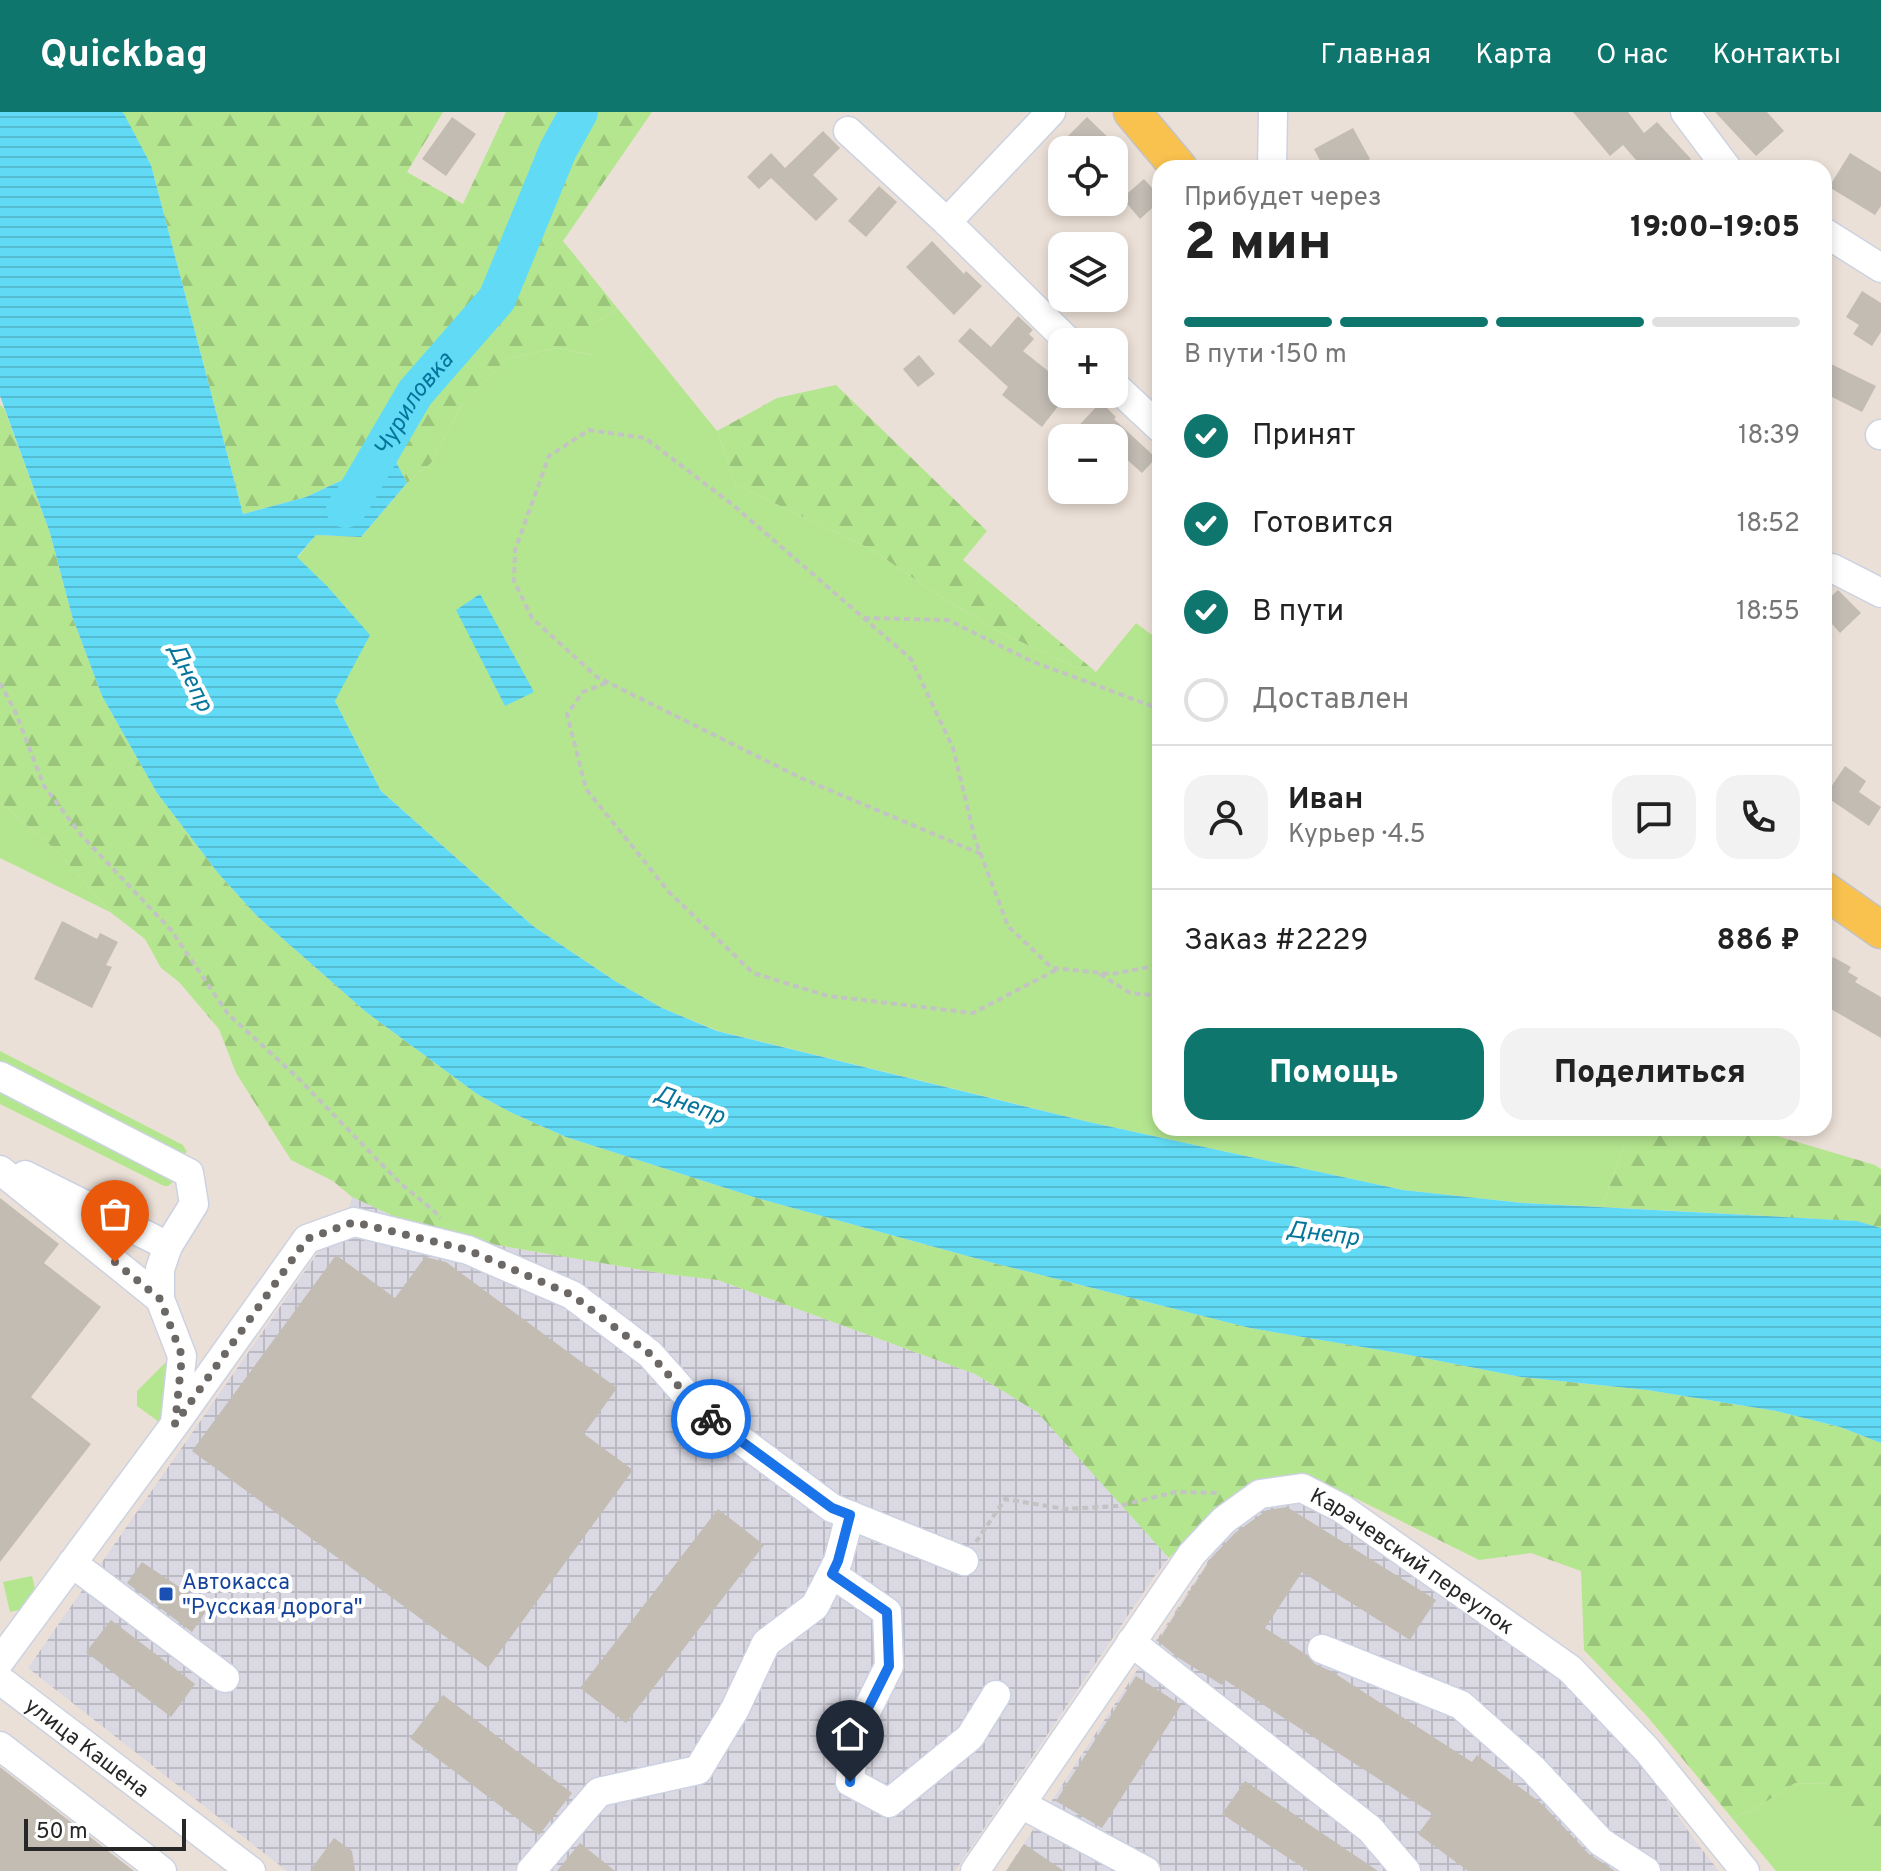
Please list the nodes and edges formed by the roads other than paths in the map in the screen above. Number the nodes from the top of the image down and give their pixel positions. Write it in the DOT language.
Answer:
graph roads {
  1 [pos="1051,112"];
  2 [pos="1132,112"];
  3 [pos="1273,112"];
  4 [pos="1685,112"];
  5 [pos="848,131"];
  6 [pos="1172,160"];
  7 [pos="1272,160"];
  8 [pos="1721,160"];
  9 [pos="947,222"];
  10 [pos="1832,237"];
  11 [pos="1881,268"];
  12 [pos="1055,328"];
  13 [pos="1128,398"];
  14 [pos="1152,421"];
  15 [pos="1832,568"];
  16 [pos="1881,593"];
  17 [pos="1832,896"];
  18 [pos="1881,930"];
  19 [pos="0,1076"];
  20 [pos="0,1163"];
  21 [pos="0,1170"];
  22 [pos="168,1246"];
  23 [pos="160,1299"];
  24 [pos="175,1424"];
  25 [pos="850,1515"];
  26 [pos="964,1561"];
  27 [pos="72,1563"];
  28 [pos="832,1574"];
  29 [pos="1131,1642"];
  30 [pos="1322,1649"];
  31 [pos="0,1661"];
  32 [pos="225,1678"];
  33 [pos="0,1680"];
  34 [pos="996,1695"];
  35 [pos="0,1746"];
  36 [pos="1021,1804"];
  37 [pos="162,1871"];
  38 [pos="251,1871"];
  39 [pos="531,1871"];
  40 [pos="975,1871"];
  41 [pos="1146,1871"];
  42 [pos="1406,1871"];
  43 [pos="1646,1871"];
  44 [pos="1745,1871"];
  1 -- 9 [label="street"];
  2 -- 6 [label="main road"];
  3 -- 7 [label="street"];
  4 -- 8 [label="street"];
  5 -- 9 [label="street"];
  9 -- 12 [label="street"];
  10 -- 11 [label="street"];
  13 -- 14 [label="street"];
  15 -- 16 [label="street"];
  17 -- 18 [label="main road"];
  19 -- 22 [label="street"];
  20 -- 22 [label="street"];
  21 -- 23 [label="street"];
  22 -- 23 [label="street"];
  23 -- 24 [label="street"];
  24 -- 25 [label="street"];
  24 -- 27 [label="street"];
  25 -- 26 [label="street"];
  25 -- 28 [label="street"];
  27 -- 31 [label="street"];
  27 -- 32 [label="street"];
  28 -- 34 [label="street"];
  28 -- 39 [label="street"];
  29 -- 36 [label="street, Карачевский переулок"];
  29 -- 42 [label="street"];
  29 -- 44 [label="street, Карачевский переулок"];
  30 -- 43 [label="street"];
  33 -- 38 [label="street, улица Кашена"];
  35 -- 37 [label="street"];
  36 -- 40 [label="street, Карачевский переулок"];
  36 -- 41 [label="street"];
}
